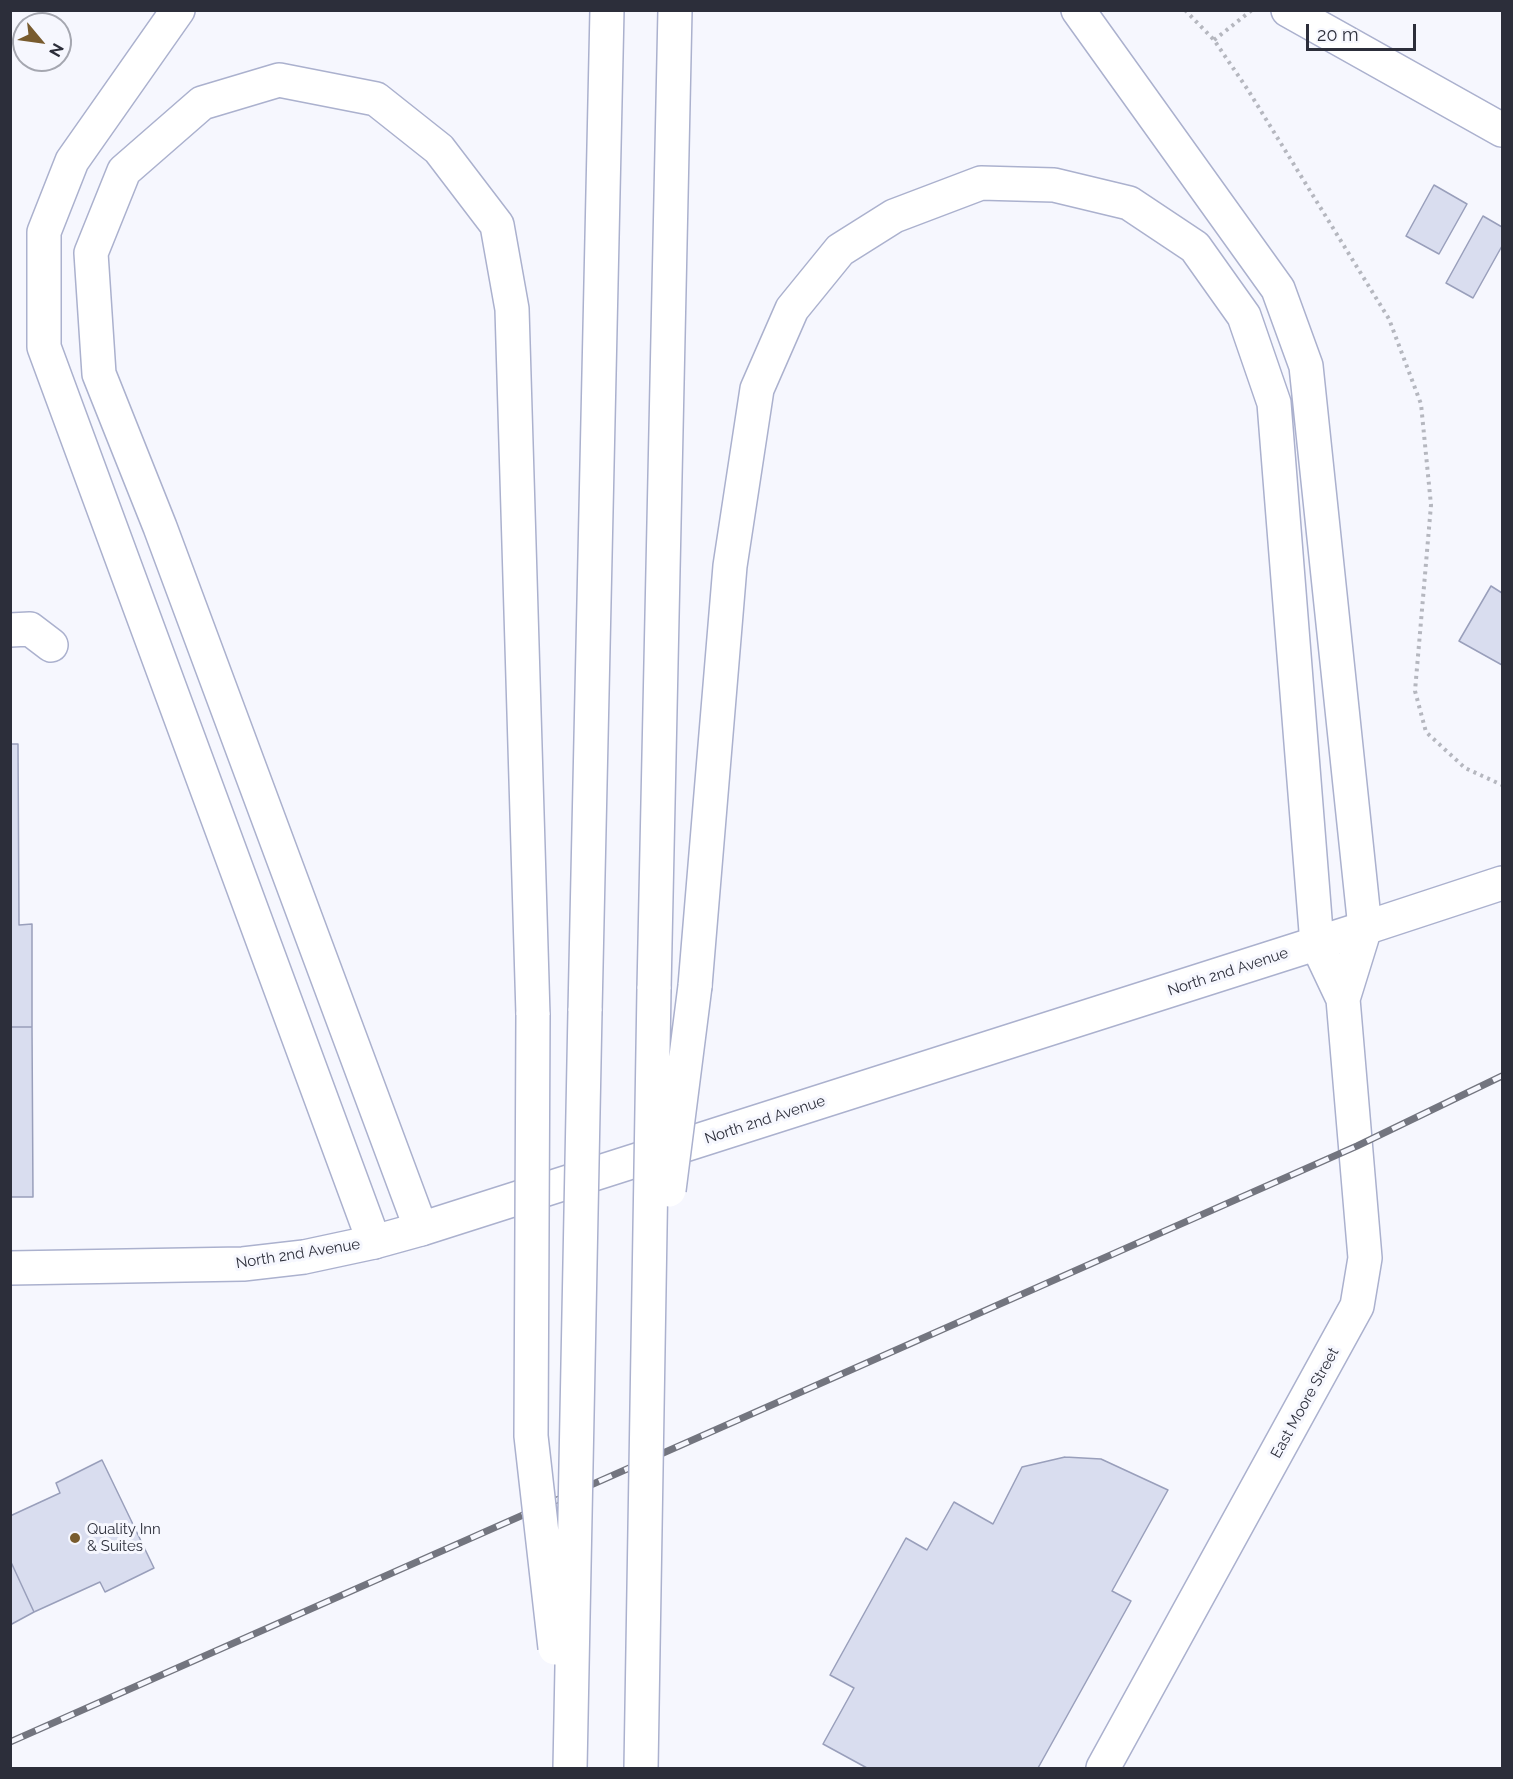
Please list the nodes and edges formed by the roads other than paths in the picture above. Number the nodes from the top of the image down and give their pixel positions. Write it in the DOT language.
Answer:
graph roads {
  1 [pos="178,10"];
  2 [pos="607,10"];
  3 [pos="675,10"];
  4 [pos="1078,10"];
  5 [pos="1288,10"];
  6 [pos="1503,130"];
  7 [pos="10,630"];
  8 [pos="51,645"];
  9 [pos="1503,883"];
  10 [pos="1365,928"];
  11 [pos="1317,944"];
  12 [pos="1343,999"];
  13 [pos="421,1229"];
  14 [pos="374,1242"];
  15 [pos="10,1268"];
  16 [pos="649,1355"];
  17 [pos="569,1768"];
  18 [pos="641,1768"];
  19 [pos="1103,1768"];
  1 -- 14 [label="main road"];
  2 -- 17 [label="main road, bridge"];
  3 -- 16 [label="main road, bridge"];
  4 -- 10 [label="main road"];
  5 -- 6 [label="main road"];
  7 -- 8 [label="main road"];
  9 -- 10 [label="main road, North 2nd Avenue"];
  10 -- 11 [label="main road, North 2nd Avenue"];
  10 -- 12 [label="main road, East Moore Street"];
  11 -- 12 [label="main road, East Moore Street"];
  11 -- 13 [label="main road, North 2nd Avenue"];
  11 -- 16 [label="main road, bridge"];
  12 -- 19 [label="main road, East Moore Street"];
  13 -- 14 [label="main road, North 2nd Avenue"];
  13 -- 17 [label="main road, bridge"];
  14 -- 15 [label="main road, North 2nd Avenue"];
  16 -- 18 [label="main road, bridge"];
}
